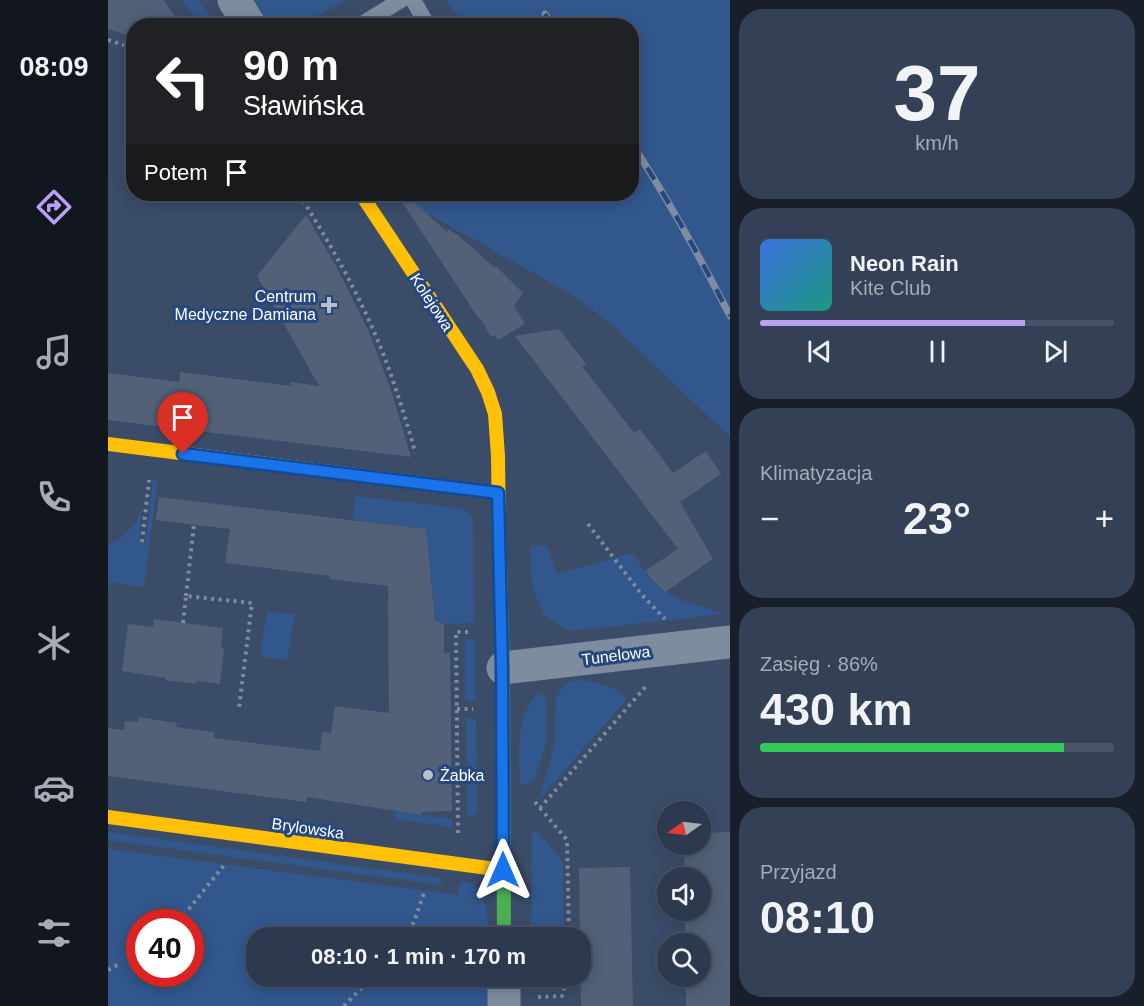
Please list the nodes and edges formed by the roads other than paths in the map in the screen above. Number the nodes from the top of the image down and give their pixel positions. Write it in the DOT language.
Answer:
graph roads {
  1 [pos="234,0"];
  2 [pos="401,0"];
  3 [pos="412,0"];
  4 [pos="245,18"];
  5 [pos="372,18"];
  6 [pos="423,18"];
  7 [pos="366,201"];
  8 [pos="108,444"];
  9 [pos="498,493"];
  10 [pos="730,642"];
  11 [pos="502,668"];
  12 [pos="108,817"];
  13 [pos="503,870"];
  14 [pos="504,927"];
  15 [pos="504,987"];
  16 [pos="504,1006"];
  1 -- 4 [label="street"];
  2 -- 5 [label="lane"];
  3 -- 6 [label="lane"];
  7 -- 9 [label="street, Kolejowa"];
  8 -- 9 [label="street"];
  9 -- 11 [label="street, Kolejowa"];
  10 -- 11 [label="street, Tunelowa"];
  11 -- 13 [label="street, Kolejowa"];
  12 -- 13 [label="street, Brylowska"];
  13 -- 14 [label="street, Kolejowa"];
  15 -- 16 [label="street"];
}
